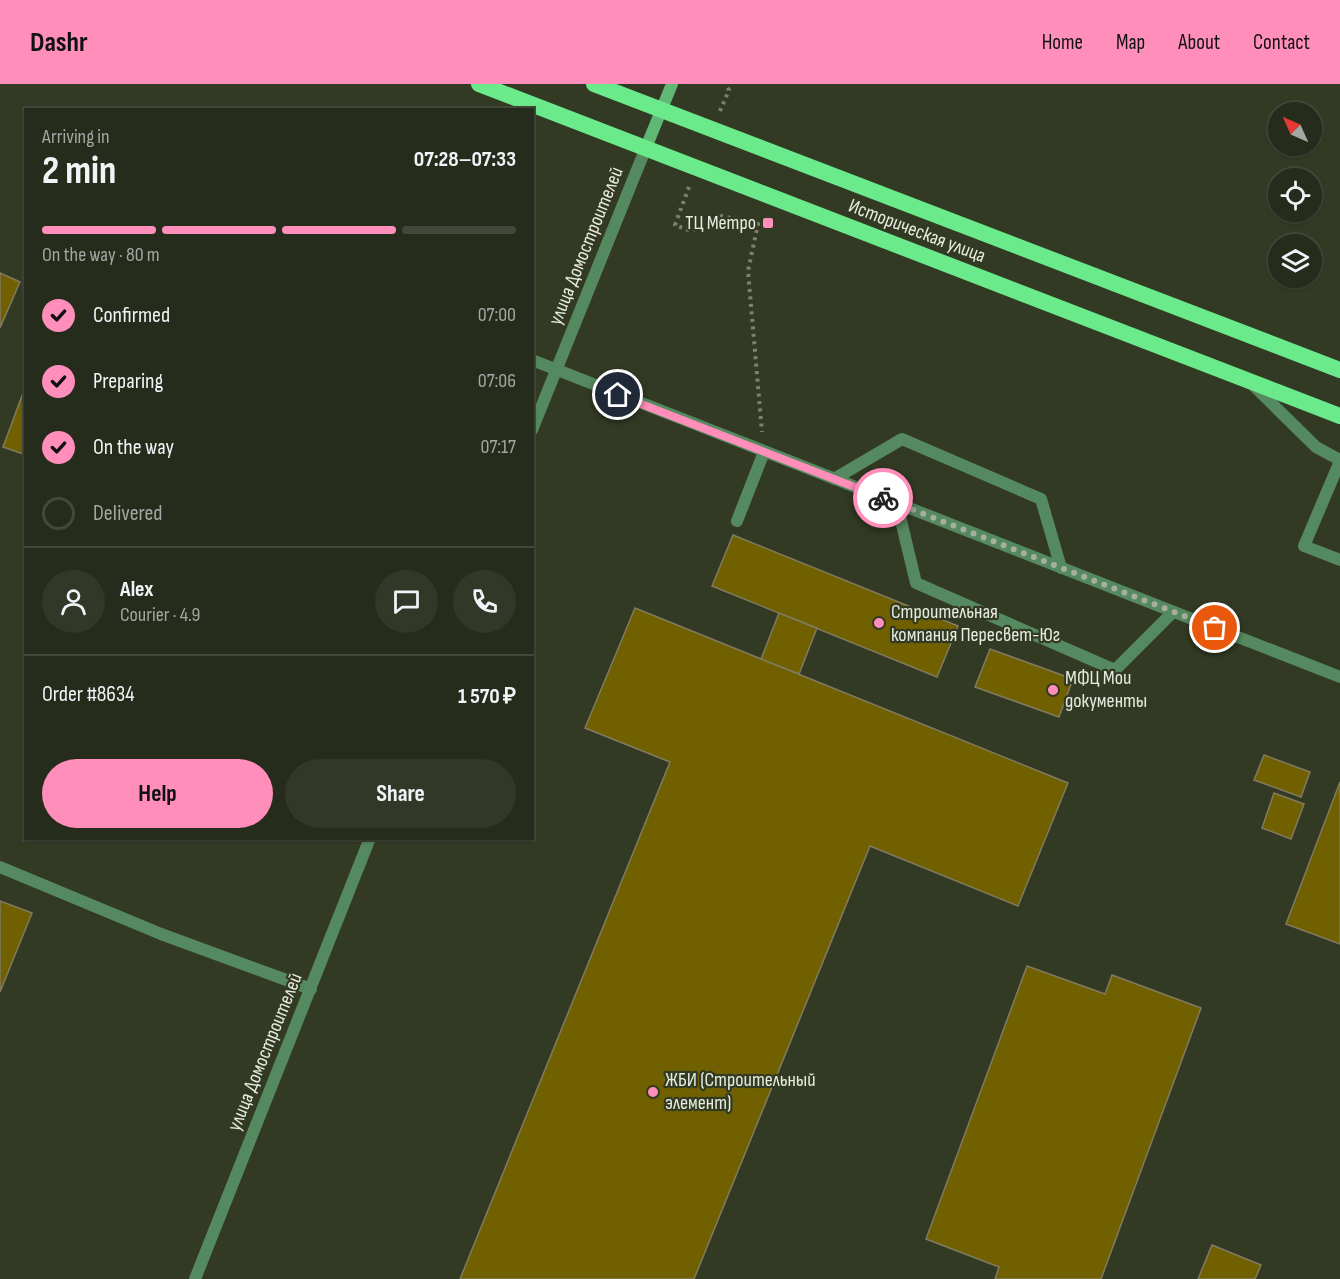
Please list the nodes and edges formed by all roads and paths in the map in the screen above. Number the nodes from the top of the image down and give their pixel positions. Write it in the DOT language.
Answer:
graph roads {
  1 [pos="479,84"];
  2 [pos="594,84"];
  3 [pos="672,84"];
  4 [pos="662,109"];
  5 [pos="645,150"];
  6 [pos="682,205"];
  7 [pos="534,361"];
  8 [pos="556,370"];
  9 [pos="1340,370"];
  10 [pos="1248,380"];
  11 [pos="1340,416"];
  12 [pos="534,425"];
  13 [pos="764,452"];
  14 [pos="1340,461"];
  15 [pos="834,479"];
  16 [pos="897,504"];
  17 [pos="737,521"];
  18 [pos="1340,560"];
  19 [pos="1061,568"];
  20 [pos="1173,612"];
  21 [pos="1340,677"];
  22 [pos="369,840"];
  23 [pos="0,867"];
  24 [pos="311,989"];
  25 [pos="195,1279"];
  1 -- 5 [label="highway, Историческая улица"];
  2 -- 4 [label="highway, Историческая улица"];
  3 -- 4 [label="main road, улица Домостроителей"];
  4 -- 5 [label="main road, улица Домостроителей"];
  4 -- 9 [label="highway, Историческая улица"];
  5 -- 8 [label="street, улица Домостроителей"];
  5 -- 10 [label="highway, Историческая улица"];
  6 -- 13 [label="path"];
  7 -- 8 [label="street"];
  8 -- 12 [label="street, улица Домостроителей"];
  8 -- 13 [label="street"];
  10 -- 11 [label="highway, Историческая улица"];
  10 -- 14 [label="street"];
  13 -- 15 [label="street"];
  13 -- 17 [label="street"];
  14 -- 18 [label="street"];
  15 -- 16 [label="street"];
  15 -- 19 [label="street"];
  16 -- 19 [label="street"];
  16 -- 20 [label="street"];
  19 -- 20 [label="street"];
  20 -- 21 [label="street"];
  22 -- 24 [label="street, улица Домостроителей"];
  23 -- 24 [label="street"];
  24 -- 25 [label="street, улица Домостроителей"];
}
